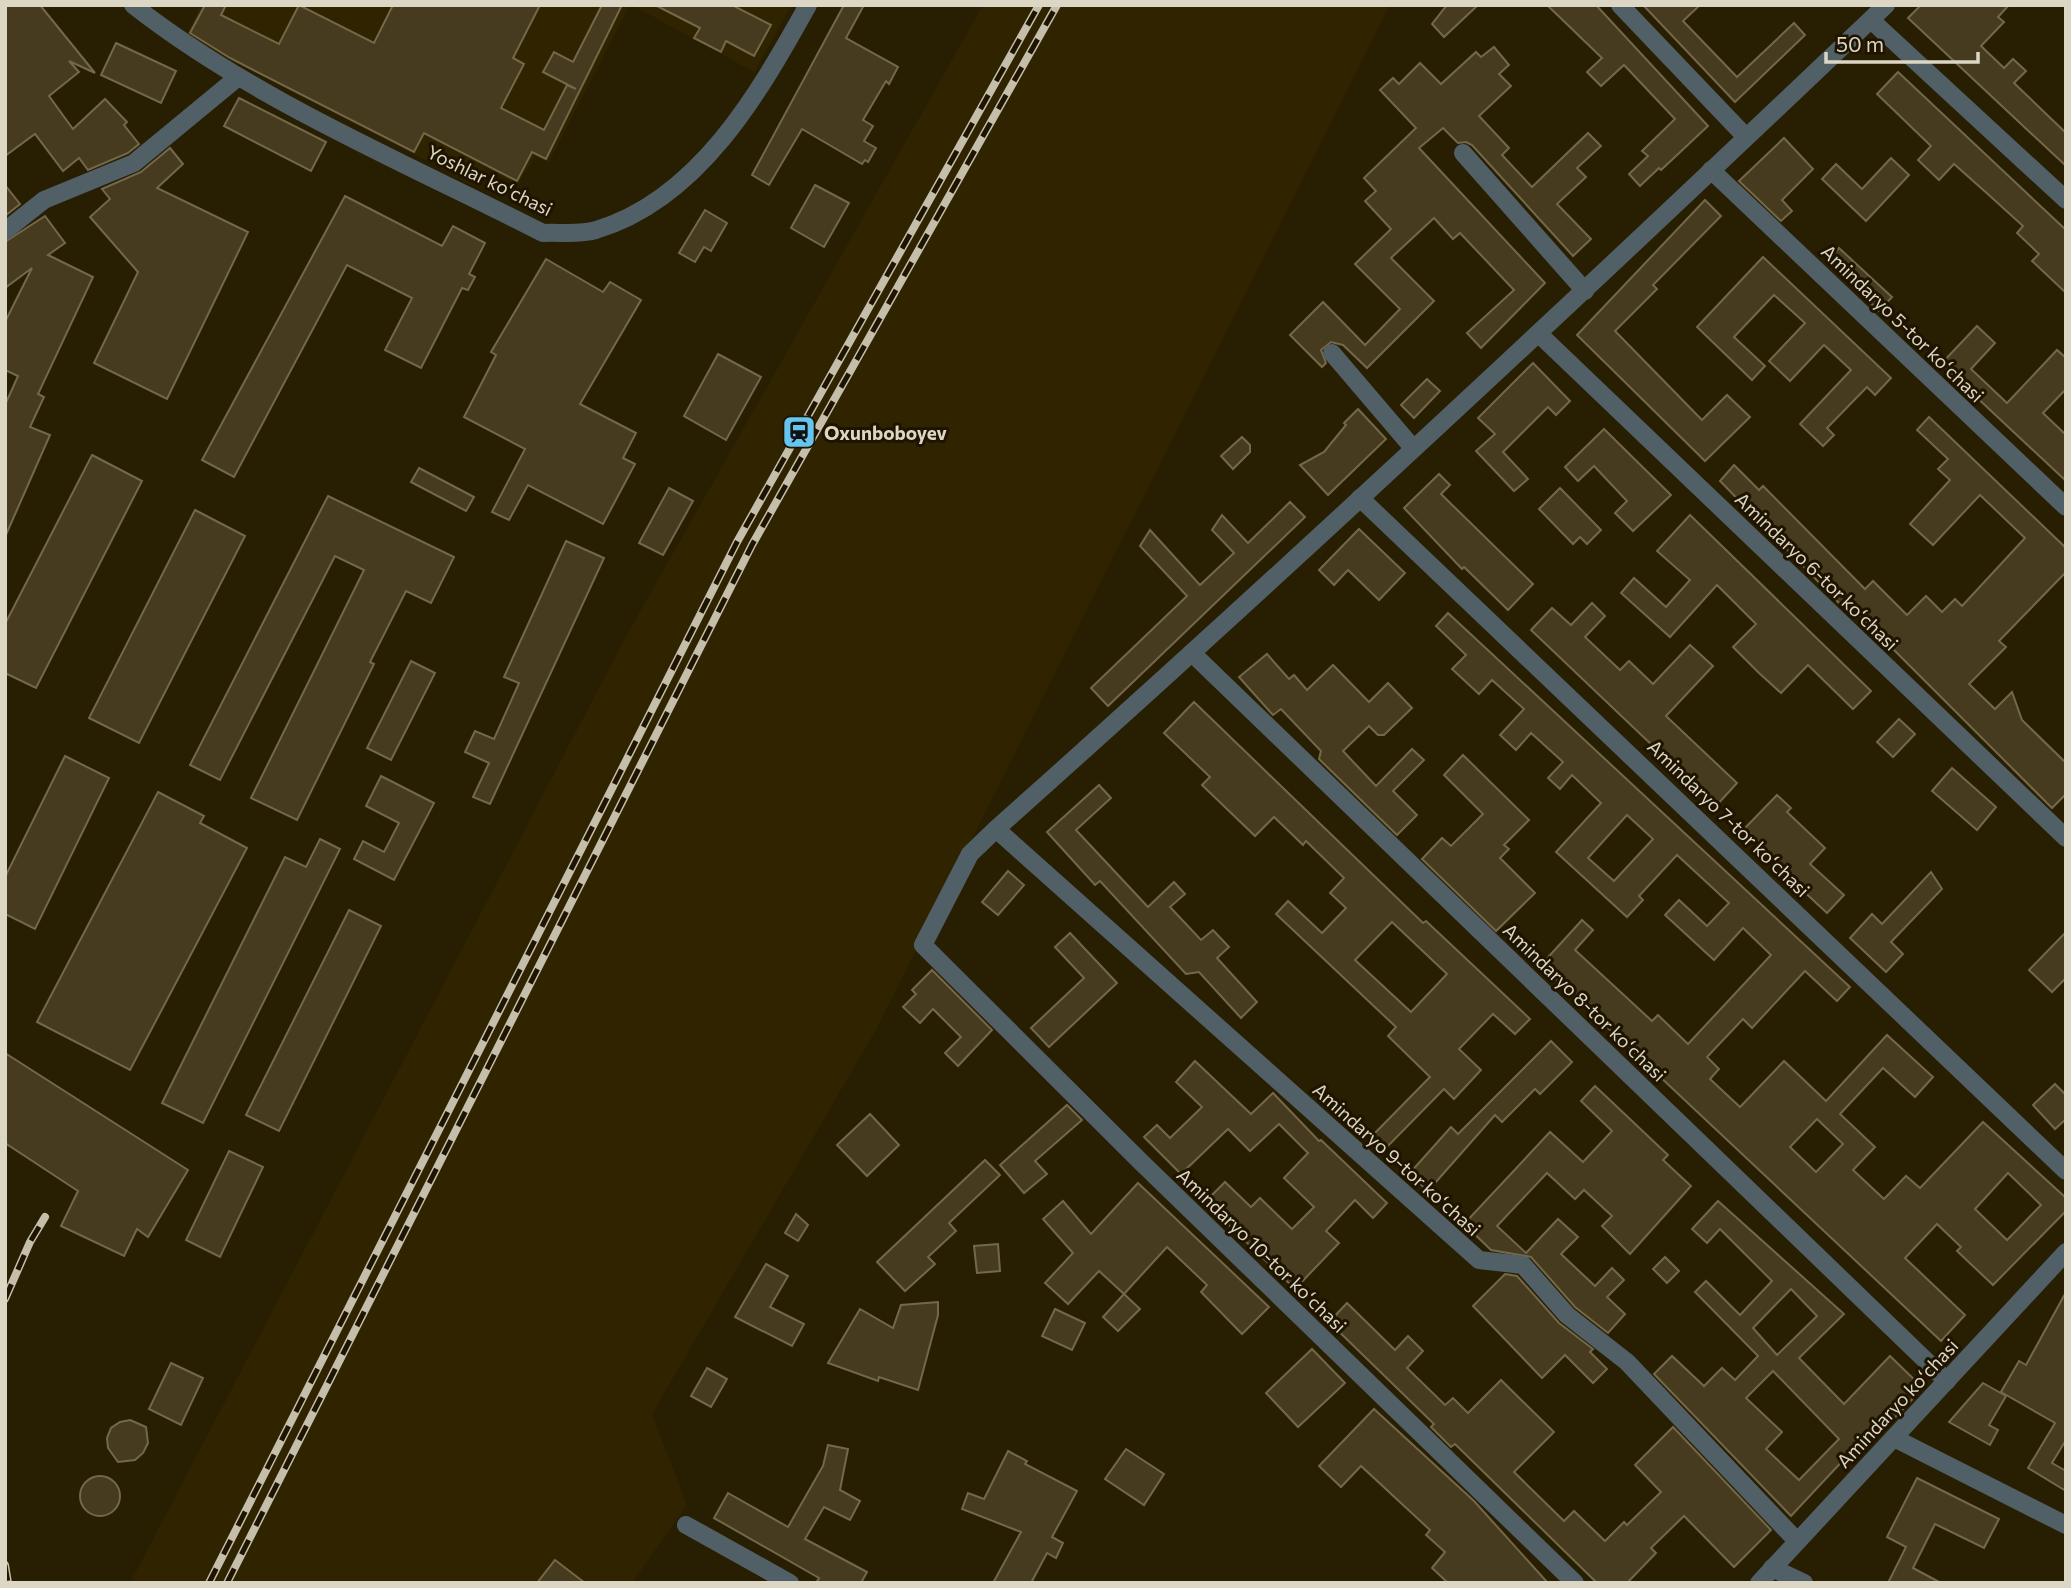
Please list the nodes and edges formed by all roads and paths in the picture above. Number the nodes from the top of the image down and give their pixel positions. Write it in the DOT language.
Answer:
graph roads {
  1 [pos="133,5"];
  2 [pos="808,5"];
  3 [pos="1620,5"];
  4 [pos="1886,5"];
  5 [pos="1871,20"];
  6 [pos="237,78"];
  7 [pos="1746,137"];
  8 [pos="1463,153"];
  9 [pos="1712,170"];
  10 [pos="2066,200"];
  11 [pos="5,231"];
  12 [pos="1585,291"];
  13 [pos="1539,334"];
  14 [pos="1332,354"];
  15 [pos="1413,449"];
  16 [pos="1360,498"];
  17 [pos="2066,507"];
  18 [pos="1193,654"];
  19 [pos="996,829"];
  20 [pos="2066,838"];
  21 [pos="2066,1171"];
  22 [pos="2063,1259"];
  23 [pos="1947,1381"];
  24 [pos="1894,1438"];
  25 [pos="686,1525"];
  26 [pos="2066,1525"];
  27 [pos="1796,1540"];
  28 [pos="1772,1568"];
  29 [pos="790,1583"];
  30 [pos="1576,1583"];
  31 [pos="1759,1583"];
  32 [pos="1804,1583"];
  1 -- 6 [label="street, Yoshlar koʻchasi"];
  2 -- 6 [label="street, Yoshlar koʻchasi"];
  3 -- 7 [label="street"];
  4 -- 5 [label="street"];
  5 -- 7 [label="street"];
  5 -- 10 [label="street"];
  6 -- 11 [label="street"];
  7 -- 9 [label="street"];
  8 -- 12 [label="street"];
  9 -- 12 [label="street"];
  9 -- 17 [label="street, Amindaryo 5-tor koʻchasi"];
  12 -- 13 [label="street"];
  13 -- 15 [label="street"];
  13 -- 20 [label="street, Amindaryo 6-tor koʻchasi"];
  14 -- 15 [label="street"];
  15 -- 16 [label="street"];
  16 -- 18 [label="street"];
  16 -- 21 [label="street, Amindaryo 7-tor koʻchasi"];
  18 -- 19 [label="street"];
  18 -- 23 [label="street, Amindaryo 8-tor koʻchasi"];
  19 -- 27 [label="street, Amindaryo 9-tor koʻchasi"];
  19 -- 30 [label="street, Amindaryo 10-tor koʻchasi"];
  22 -- 23 [label="street, Amindaryo koʻchasi"];
  23 -- 24 [label="street, Amindaryo koʻchasi"];
  24 -- 26 [label="street"];
  24 -- 27 [label="street, Amindaryo koʻchasi"];
  25 -- 29 [label="street"];
  27 -- 28 [label="street, Amindaryo koʻchasi"];
  28 -- 31 [label="street, Amindaryo koʻchasi"];
  28 -- 32 [label="street"];
}
